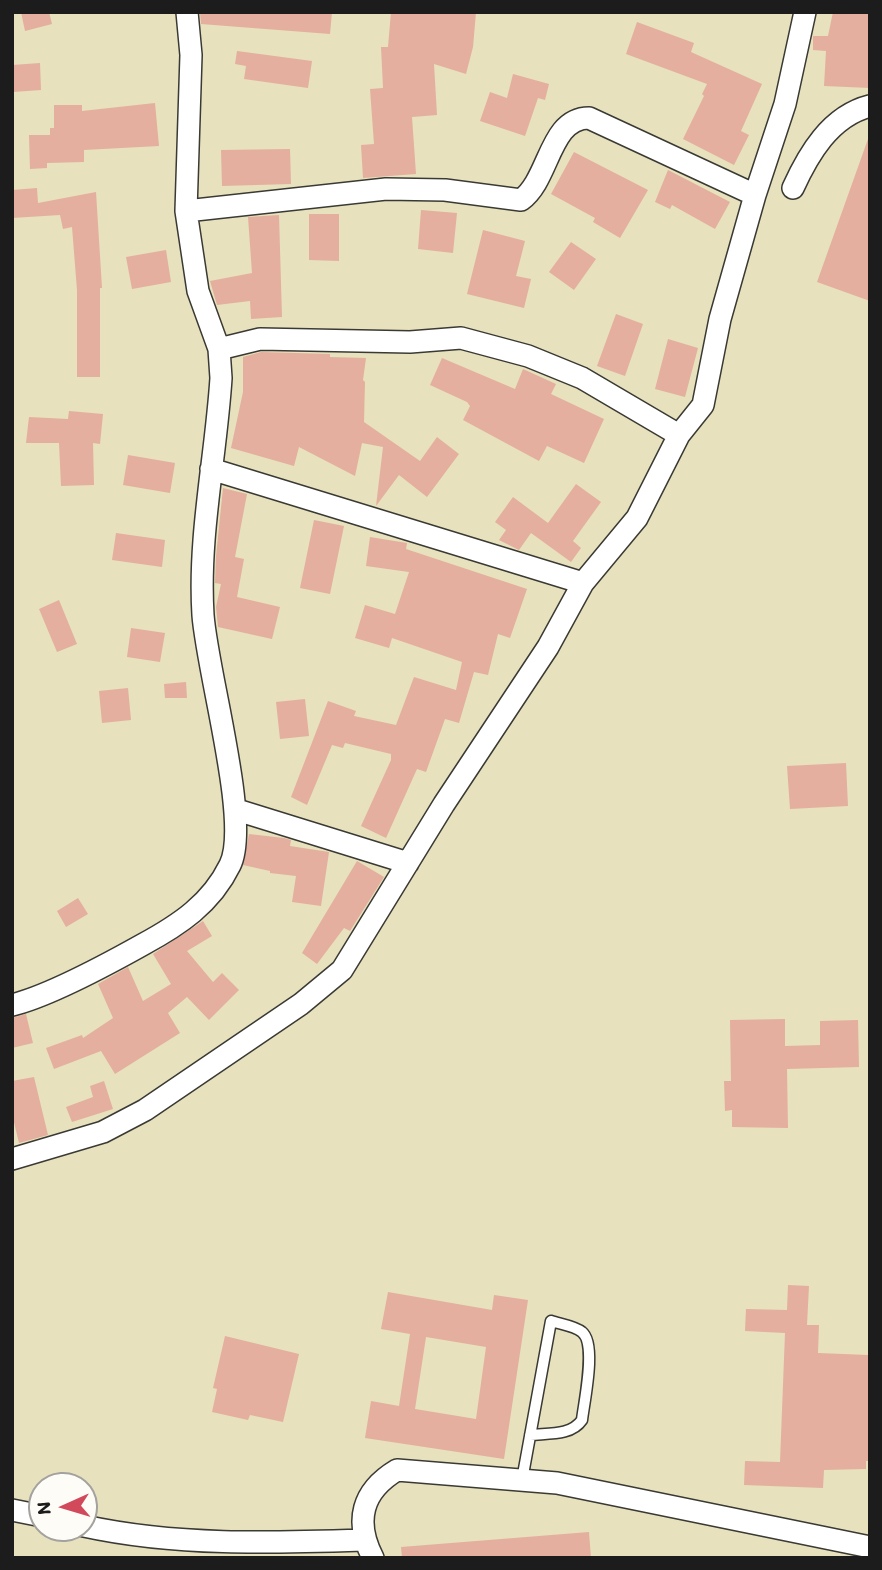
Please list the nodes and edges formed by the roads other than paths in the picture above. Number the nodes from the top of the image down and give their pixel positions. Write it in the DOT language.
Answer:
graph roads {
  1 [pos="187,12"];
  2 [pos="805,12"];
  3 [pos="870,106"];
  4 [pos="793,188"];
  5 [pos="755,195"];
  6 [pos="186,211"];
  7 [pos="219,349"];
  8 [pos="679,435"];
  9 [pos="211,469"];
  10 [pos="583,583"];
  11 [pos="237,810"];
  12 [pos="408,863"];
  13 [pos="12,1004"];
  14 [pos="12,1159"];
  15 [pos="530,1434"];
  16 [pos="522,1480"];
  17 [pos="98,1528"];
  18 [pos="870,1547"];
  19 [pos="369,1549"];
  1 -- 6 [label="street"];
  2 -- 5 [label="street"];
  3 -- 4 [label="street"];
  5 -- 6 [label="street"];
  5 -- 8 [label="street"];
  6 -- 7 [label="street"];
  7 -- 8 [label="street"];
  7 -- 9 [label="street"];
  8 -- 10 [label="street"];
  9 -- 10 [label="street"];
  9 -- 11 [label="street"];
  10 -- 12 [label="street"];
  11 -- 12 [label="street"];
  11 -- 13 [label="street"];
  12 -- 14 [label="street"];
  15 -- 15 [label="lane"];
  15 -- 16 [label="lane"];
  16 -- 18 [label="street"];
  16 -- 19 [label="street"];
  17 -- 19 [label="street"];
}
